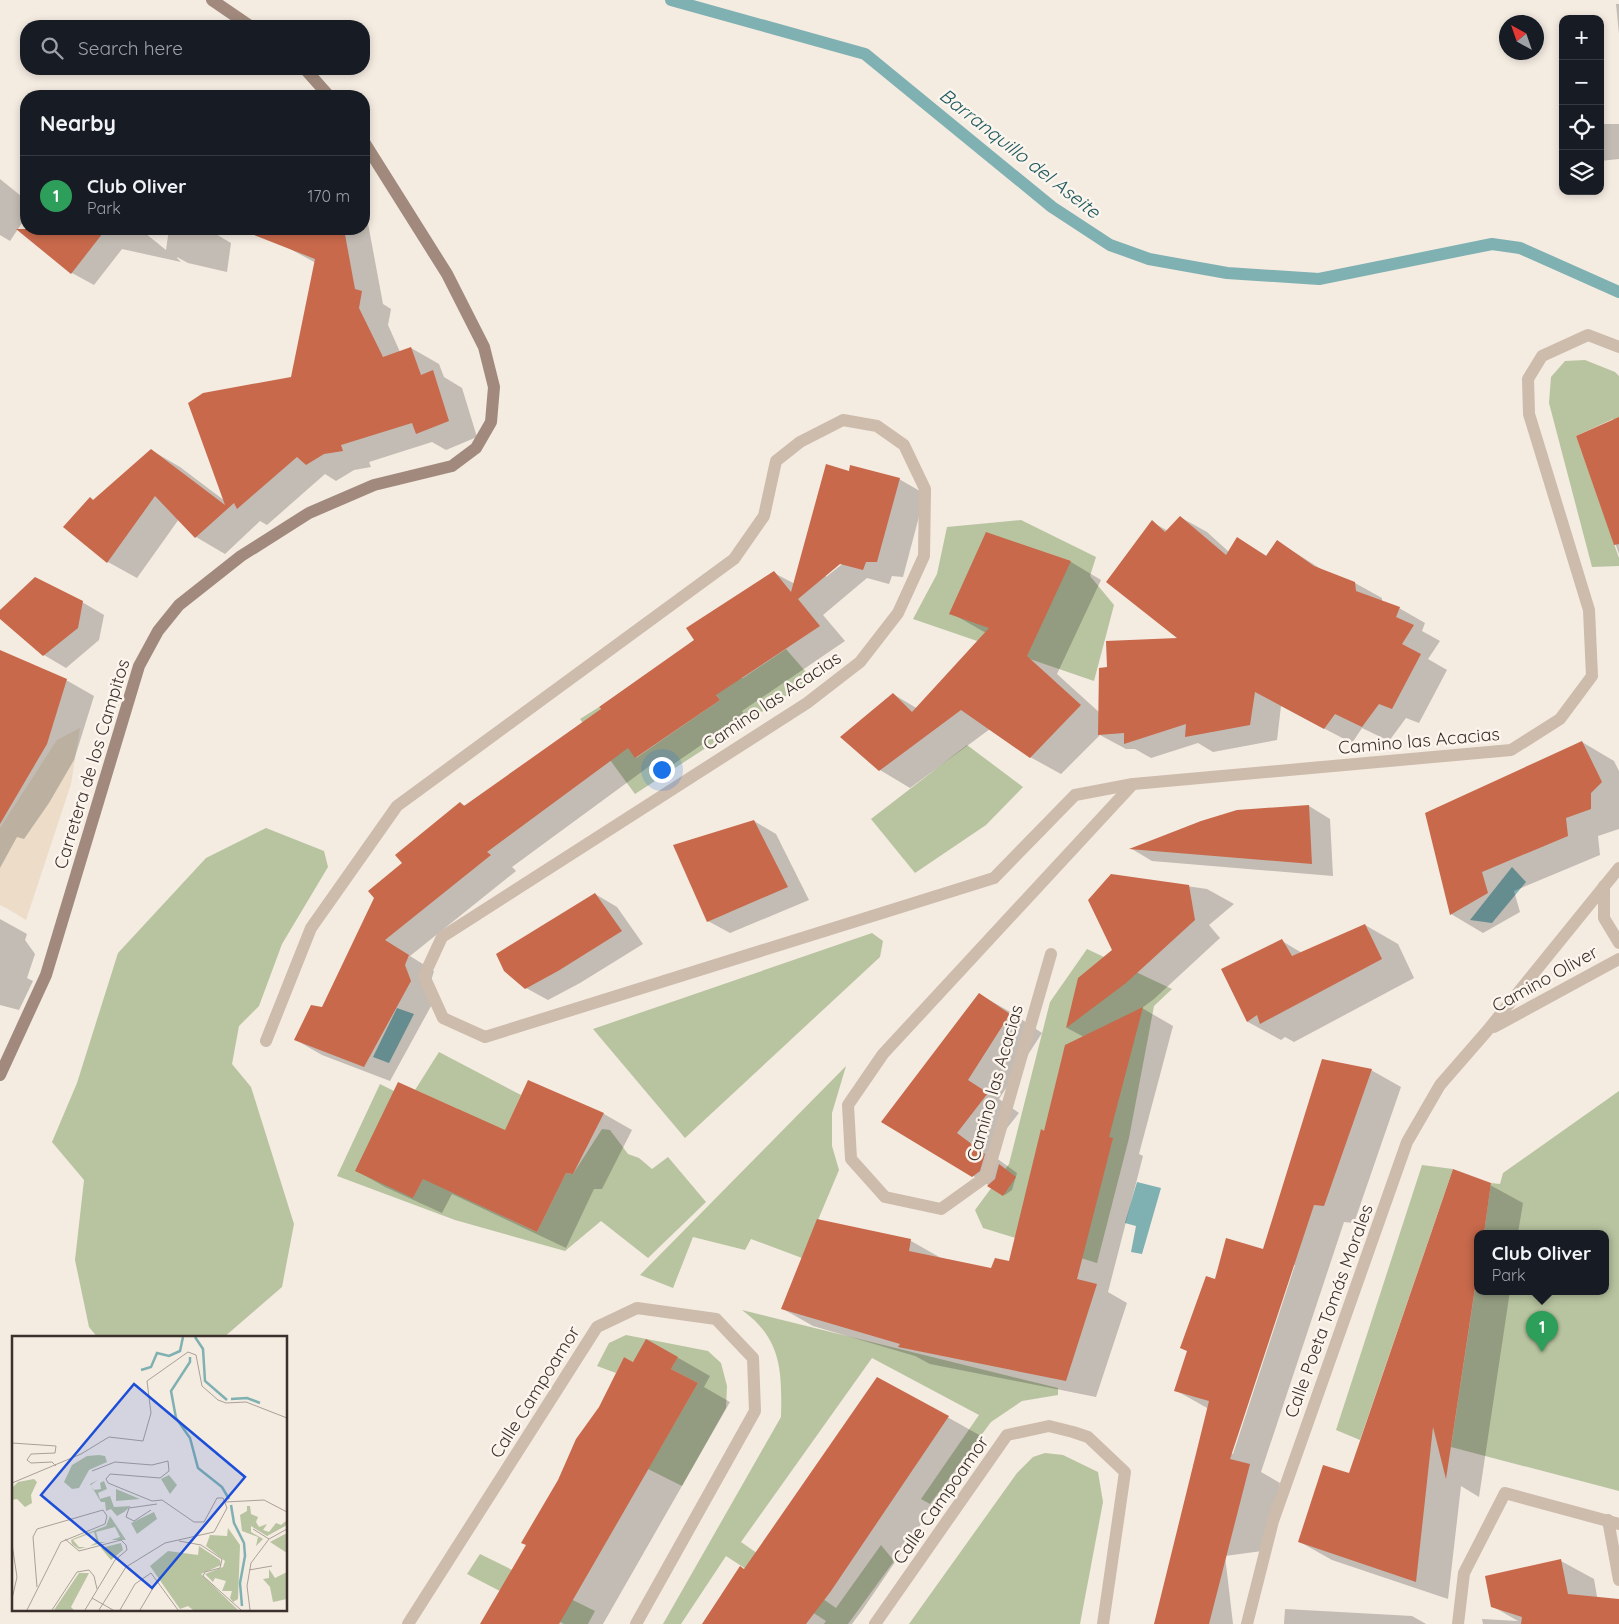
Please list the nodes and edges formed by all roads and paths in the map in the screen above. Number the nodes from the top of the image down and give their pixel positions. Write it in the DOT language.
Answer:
graph roads {
  1 [pos="212,0"];
  2 [pos="241,20"];
  3 [pos="310,75"];
  4 [pos="324,90"];
  5 [pos="370,151"];
  6 [pos="1619,347"];
  7 [pos="1133,784"];
  8 [pos="1619,868"];
  9 [pos="1604,886"];
  10 [pos="1619,942"];
  11 [pos="1050,954"];
  12 [pos="1619,959"];
  13 [pos="1487,1031"];
  14 [pos="266,1041"];
  15 [pos="0,1075"];
  16 [pos="1613,1522"];
  17 [pos="1619,1580"];
  18 [pos="408,1624"];
  19 [pos="636,1624"];
  20 [pos="875,1624"];
  21 [pos="1103,1624"];
  22 [pos="1247,1624"];
  23 [pos="1458,1624"];
  1 -- 2 [label="main road"];
  3 -- 4 [label="main road"];
  5 -- 15 [label="main road, Carretera de los Campitos"];
  6 -- 7 [label="street, Camino las Acacias"];
  7 -- 11 [label="street, Camino las Acacias"];
  7 -- 14 [label="street, Camino las Acacias"];
  8 -- 9 [label="street"];
  9 -- 10 [label="street, Camino Oliver"];
  9 -- 13 [label="street"];
  12 -- 13 [label="street, Camino Oliver"];
  13 -- 22 [label="street, Calle Poeta Tomás Morales"];
  16 -- 17 [label="street"];
  16 -- 23 [label="street"];
  18 -- 19 [label="street, Calle Campoamor"];
  20 -- 21 [label="street, Calle Campoamor"];
}
